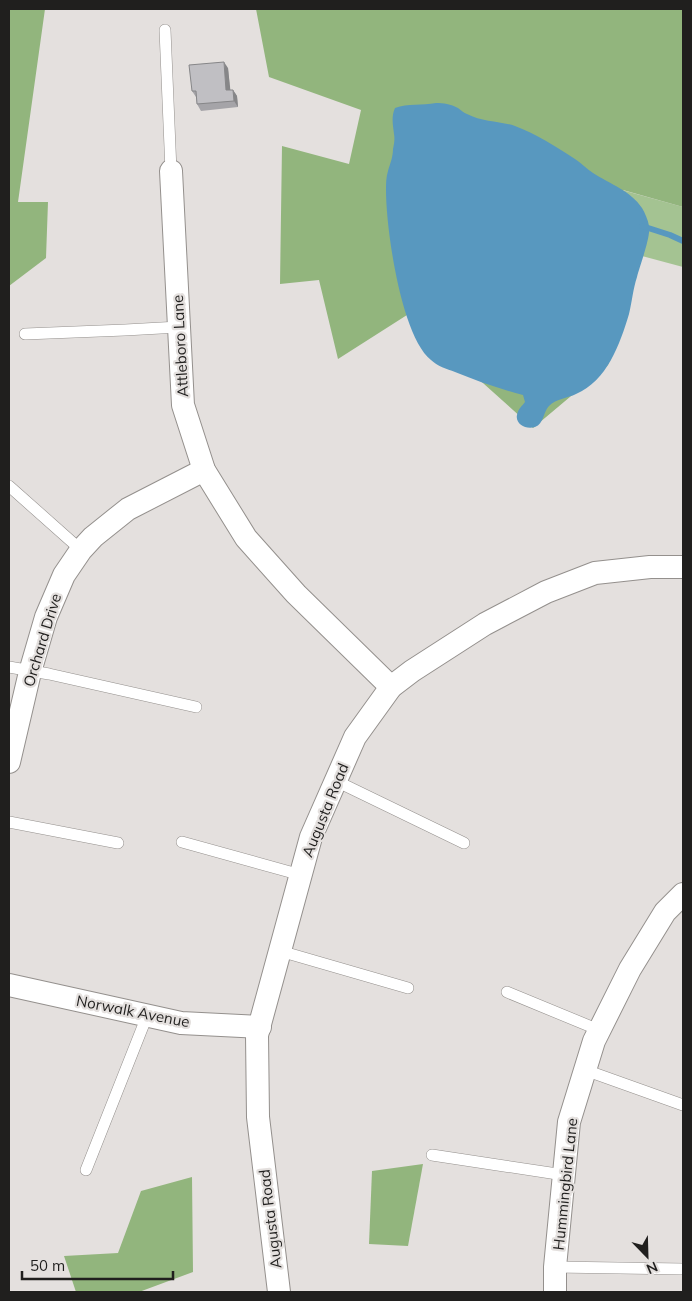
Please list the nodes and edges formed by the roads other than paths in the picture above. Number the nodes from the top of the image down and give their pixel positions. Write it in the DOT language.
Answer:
graph roads {
  1 [pos="165,30"];
  2 [pos="171,171"];
  3 [pos="179,327"];
  4 [pos="25,334"];
  5 [pos="204,470"];
  6 [pos="9,486"];
  7 [pos="81,550"];
  8 [pos="683,567"];
  9 [pos="20,670"];
  10 [pos="391,688"];
  11 [pos="196,707"];
  12 [pos="9,762"];
  13 [pos="336,782"];
  14 [pos="9,822"];
  15 [pos="182,842"];
  16 [pos="118,843"];
  17 [pos="464,843"];
  18 [pos="301,874"];
  19 [pos="683,894"];
  20 [pos="280,951"];
  21 [pos="9,985"];
  22 [pos="408,988"];
  23 [pos="507,992"];
  24 [pos="147,1016"];
  25 [pos="260,1027"];
  26 [pos="600,1030"];
  27 [pos="585,1070"];
  28 [pos="683,1105"];
  29 [pos="432,1155"];
  30 [pos="86,1170"];
  31 [pos="564,1174"];
  32 [pos="555,1267"];
  33 [pos="683,1269"];
  34 [pos="279,1292"];
  35 [pos="555,1292"];
  1 -- 2 [label="lane"];
  2 -- 3 [label="street, Attleboro Lane"];
  3 -- 4 [label="lane"];
  3 -- 5 [label="street, Attleboro Lane"];
  5 -- 7 [label="street, Orchard Drive"];
  5 -- 10 [label="street, Attleboro Lane"];
  6 -- 7 [label="lane"];
  7 -- 9 [label="street, Orchard Drive"];
  8 -- 10 [label="street, Augusta Road"];
  9 -- 11 [label="lane"];
  9 -- 12 [label="street, Orchard Drive"];
  10 -- 13 [label="street, Augusta Road"];
  13 -- 17 [label="lane"];
  13 -- 18 [label="street, Augusta Road"];
  14 -- 16 [label="lane"];
  15 -- 18 [label="lane"];
  18 -- 20 [label="street, Augusta Road"];
  19 -- 26 [label="street, Hummingbird Lane"];
  20 -- 22 [label="lane"];
  20 -- 25 [label="street, Augusta Road"];
  21 -- 24 [label="street, Norwalk Avenue"];
  23 -- 26 [label="lane"];
  24 -- 25 [label="street, Norwalk Avenue"];
  24 -- 30 [label="lane"];
  25 -- 34 [label="street, Augusta Road"];
  26 -- 27 [label="street, Hummingbird Lane"];
  27 -- 28 [label="lane"];
  27 -- 31 [label="street, Hummingbird Lane"];
  29 -- 31 [label="lane"];
  31 -- 32 [label="street, Hummingbird Lane"];
  32 -- 33 [label="lane"];
  32 -- 35 [label="street, Hummingbird Lane"];
}
